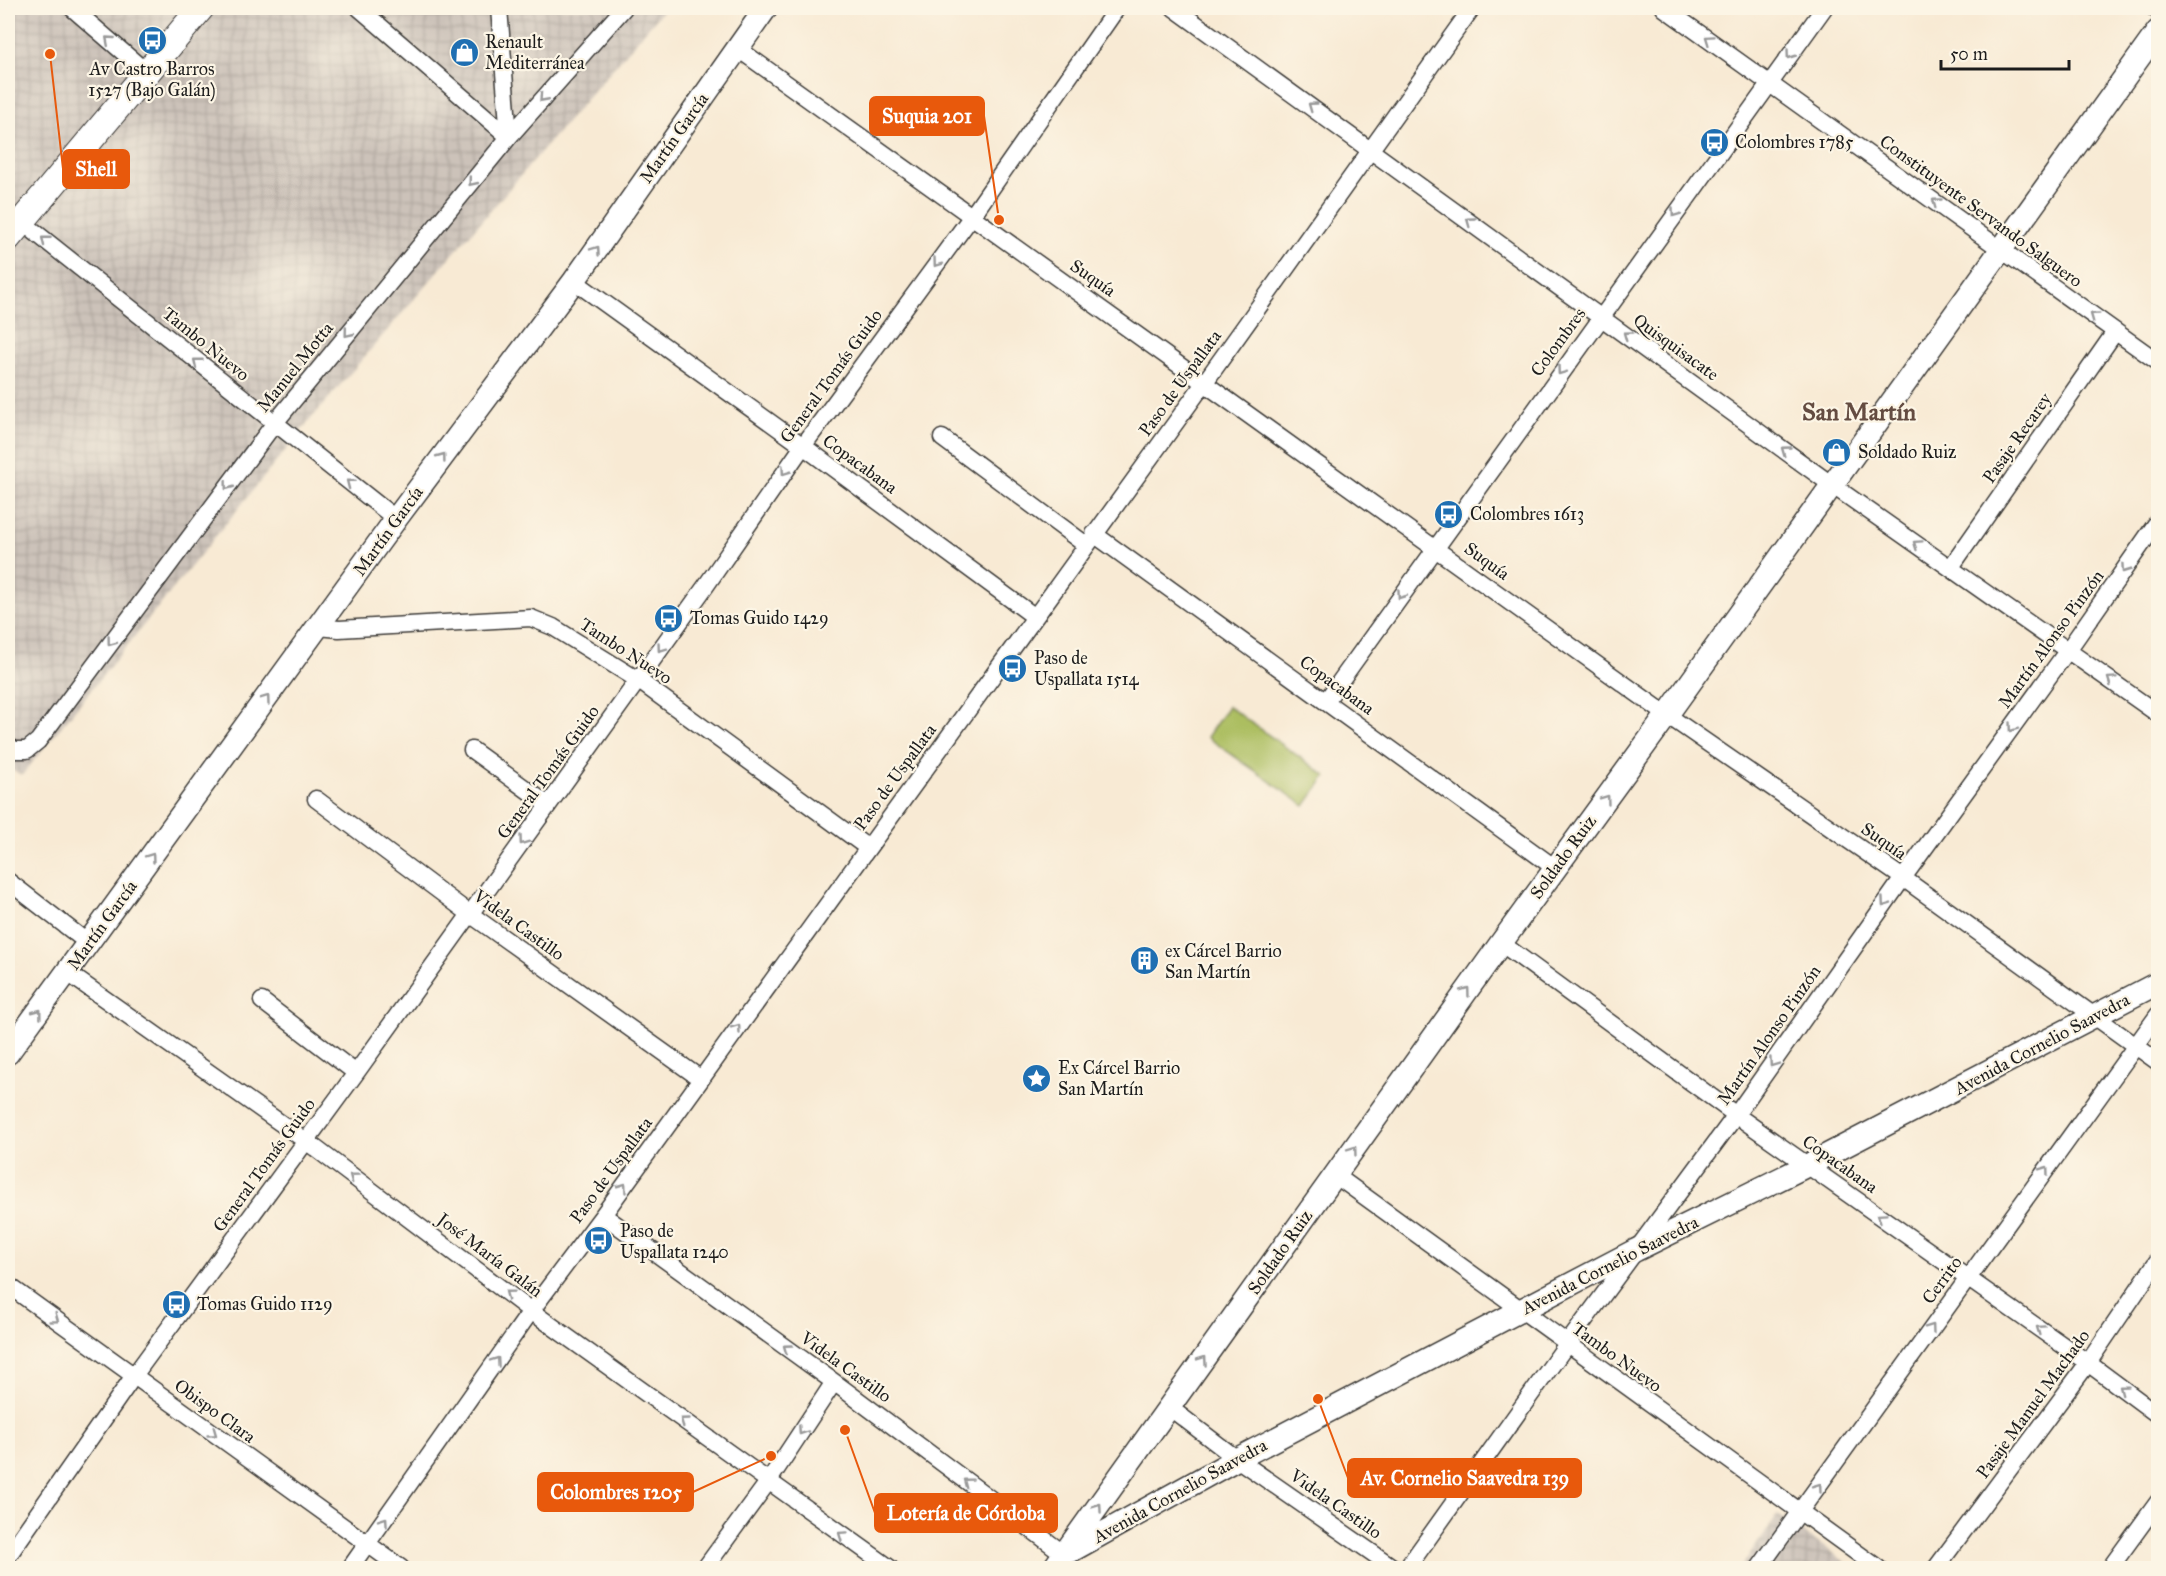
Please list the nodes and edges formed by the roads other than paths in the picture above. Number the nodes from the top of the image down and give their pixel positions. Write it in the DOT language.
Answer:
graph roads {
  1 [pos="72,8"];
  2 [pos="201,8"];
  3 [pos="359,8"];
  4 [pos="499,8"];
  5 [pos="624,8"];
  6 [pos="766,8"];
  7 [pos="1117,8"];
  8 [pos="1174,8"];
  9 [pos="1472,8"];
  10 [pos="1664,8"];
  11 [pos="1824,8"];
  12 [pos="2154,8"];
  13 [pos="2158,10"];
  14 [pos="2158,31"];
  15 [pos="737,48"];
  16 [pos="146,72"];
  17 [pos="1770,82"];
  18 [pos="509,137"];
  19 [pos="1371,149"];
  20 [pos="972,216"];
  21 [pos="14,229"];
  22 [pos="2001,249"];
  23 [pos="574,281"];
  24 [pos="1601,316"];
  25 [pos="2115,332"];
  26 [pos="2158,362"];
  27 [pos="1205,382"];
  28 [pos="274,423"];
  29 [pos="942,438"];
  30 [pos="803,446"];
  31 [pos="1832,485"];
  32 [pos="396,519"];
  33 [pos="2158,521"];
  34 [pos="1090,540"];
  35 [pos="1435,548"];
  36 [pos="1951,567"];
  37 [pos="1035,617"];
  38 [pos="319,627"];
  39 [pos="2068,650"];
  40 [pos="638,680"];
  41 [pos="1326,701"];
  42 [pos="2158,714"];
  43 [pos="1668,715"];
  44 [pos="8,746"];
  45 [pos="472,750"];
  46 [pos="316,799"];
  47 [pos="548,805"];
  48 [pos="868,848"];
  49 [pos="1555,868"];
  50 [pos="1903,878"];
  51 [pos="8,880"];
  52 [pos="470,914"];
  53 [pos="1501,943"];
  54 [pos="88,944"];
  55 [pos="68,973"];
  56 [pos="2158,983"];
  57 [pos="262,1001"];
  58 [pos="2158,1015"];
  59 [pos="2096,1016"];
  60 [pos="2136,1046"];
  61 [pos="8,1053"];
  62 [pos="2158,1062"];
  63 [pos="356,1073"];
  64 [pos="701,1078"];
  65 [pos="1736,1115"];
  66 [pos="306,1141"];
  67 [pos="1808,1165"];
  68 [pos="1335,1174"];
  69 [pos="603,1215"];
  70 [pos="1636,1250"];
  71 [pos="2158,1260"];
  72 [pos="1967,1277"];
  73 [pos="8,1285"];
  74 [pos="531,1311"];
  75 [pos="1521,1311"];
  76 [pos="1567,1344"];
  77 [pos="2088,1363"];
  78 [pos="133,1377"];
  79 [pos="834,1382"];
  80 [pos="1169,1407"];
  81 [pos="2158,1415"];
  82 [pos="1237,1459"];
  83 [pos="768,1482"];
  84 [pos="2158,1502"];
  85 [pos="1800,1512"];
  86 [pos="368,1545"];
  87 [pos="8,1556"];
  88 [pos="1059,1562"];
  89 [pos="350,1569"];
  90 [pos="401,1569"];
  91 [pos="705,1569"];
  92 [pos="890,1569"];
  93 [pos="1394,1569"];
  94 [pos="1407,1569"];
  95 [pos="1759,1569"];
  96 [pos="1878,1569"];
  97 [pos="1936,1569"];
  98 [pos="2110,1569"];
  16 -- 1 [label="street, one-way"];
  2 -- 16 [label="main road"];
  3 -- 18 [label="street"];
  4 -- 18 [label="street"];
  5 -- 18 [label="street, Manuel Motta, one-way"];
  6 -- 15 [label="main road, Martín García"];
  7 -- 20 [label="street, General Tomás Guido"];
  19 -- 8 [label="street, Quisquisacate, one-way"];
  9 -- 19 [label="street, Paso de Uspallata"];
  17 -- 10 [label="street, Constituyente Servando Salguero, one-way"];
  11 -- 17 [label="street, Colombres, one-way"];
  12 -- 13 [label="street"];
  14 -- 22 [label="main road, Soldado Ruiz"];
  15 -- 20 [label="street, Suquía"];
  23 -- 15 [label="main road, Martín García, one-way"];
  16 -- 21 [label="main road"];
  22 -- 17 [label="street, Constituyente Servando Salguero, one-way"];
  17 -- 24 [label="street, Colombres, one-way"];
  18 -- 28 [label="street, Manuel Motta, one-way"];
  24 -- 19 [label="street, Quisquisacate, one-way"];
  19 -- 27 [label="street, Paso de Uspallata"];
  20 -- 27 [label="street, Suquía"];
  20 -- 30 [label="street, General Tomás Guido, one-way"];
  28 -- 21 [label="street, Tambo Nuevo, one-way"];
  25 -- 22 [label="street, Constituyente Servando Salguero, one-way"];
  22 -- 31 [label="main road, Soldado Ruiz"];
  23 -- 30 [label="street, Copacabana"];
  32 -- 23 [label="main road, Martín García, one-way"];
  31 -- 24 [label="street, Quisquisacate, one-way"];
  24 -- 35 [label="street, Colombres, one-way"];
  25 -- 26 [label="street, Constituyente Servando Salguero"];
  25 -- 36 [label="street, Pasaje Recarey"];
  27 -- 34 [label="street, Paso de Uspallata"];
  27 -- 35 [label="street, Suquía"];
  32 -- 28 [label="street, Tambo Nuevo, one-way"];
  28 -- 44 [label="street, Manuel Motta, one-way"];
  29 -- 34 [label="street, Copacabana"];
  30 -- 37 [label="street, Copacabana"];
  30 -- 40 [label="street, General Tomás Guido, one-way"];
  36 -- 31 [label="street, Quisquisacate, one-way"];
  31 -- 43 [label="main road, Soldado Ruiz"];
  32 -- 38 [label="main road, Martín García"];
  33 -- 39 [label="street, Martín Alonso Pinzón, one-way"];
  34 -- 37 [label="street, Paso de Uspallata"];
  34 -- 41 [label="street, Copacabana"];
  35 -- 41 [label="street, Colombres, one-way"];
  35 -- 43 [label="street, Suquía"];
  36 -- 39 [label="street, Quisquisacate"];
  37 -- 48 [label="street, Paso de Uspallata"];
  38 -- 40 [label="street, Tambo Nuevo"];
  54 -- 38 [label="main road, Martín García, one-way"];
  42 -- 39 [label="street, Quisquisacate, one-way"];
  39 -- 50 [label="street, Martín Alonso Pinzón, one-way"];
  40 -- 47 [label="street, General Tomás Guido"];
  40 -- 48 [label="street, Tambo Nuevo"];
  41 -- 49 [label="street, Copacabana"];
  49 -- 43 [label="main road, Soldado Ruiz, one-way"];
  43 -- 50 [label="street, Suquía"];
  45 -- 47 [label="street"];
  46 -- 52 [label="street, Videla Castillo"];
  47 -- 52 [label="street, General Tomás Guido, one-way"];
  64 -- 48 [label="street, Paso de Uspallata, one-way"];
  49 -- 53 [label="main road, Soldado Ruiz"];
  50 -- 59 [label="street, Suquía"];
  50 -- 65 [label="street, Martín Alonso Pinzón, one-way"];
  51 -- 54 [label="street"];
  52 -- 63 [label="street, General Tomás Guido"];
  52 -- 64 [label="street, Videla Castillo"];
  53 -- 65 [label="street, Copacabana"];
  68 -- 53 [label="main road, Soldado Ruiz, one-way"];
  54 -- 55 [label="main road, Martín García"];
  61 -- 55 [label="main road, Martín García, one-way"];
  55 -- 66 [label="street, José María Galán"];
  56 -- 59 [label="main road, Avenida Cornelio Saavedra"];
  57 -- 63 [label="street"];
  58 -- 60 [label="street, Cerrito"];
  59 -- 60 [label="street, Suquía"];
  59 -- 67 [label="main road, Avenida Cornelio Saavedra"];
  60 -- 62 [label="street, Suquía"];
  72 -- 60 [label="street, Cerrito, one-way"];
  63 -- 66 [label="street, General Tomás Guido"];
  69 -- 64 [label="street, Paso de Uspallata, one-way"];
  65 -- 67 [label="street, Copacabana"];
  65 -- 70 [label="street, Martín Alonso Pinzón"];
  74 -- 66 [label="street, José María Galán, one-way"];
  66 -- 78 [label="street, General Tomás Guido"];
  67 -- 70 [label="main road, Avenida Cornelio Saavedra"];
  72 -- 67 [label="street, Copacabana, one-way"];
  68 -- 75 [label="street, Tambo Nuevo"];
  80 -- 68 [label="main road, Soldado Ruiz, one-way"];
  69 -- 74 [label="street, Paso de Uspallata"];
  79 -- 69 [label="street, Videla Castillo, one-way"];
  70 -- 75 [label="main road, Avenida Cornelio Saavedra"];
  70 -- 76 [label="street, Martín Alonso Pinzón"];
  71 -- 77 [label="street, Pasaje Manuel Machado"];
  77 -- 72 [label="street, Copacabana, one-way"];
  85 -- 72 [label="street, Cerrito, one-way"];
  73 -- 78 [label="street, Obispo Clara, one-way"];
  83 -- 74 [label="street, José María Galán, one-way"];
  86 -- 74 [label="street, Paso de Uspallata, one-way"];
  75 -- 76 [label="street, Tambo Nuevo"];
  75 -- 82 [label="main road, Avenida Cornelio Saavedra"];
  76 -- 85 [label="street, Tambo Nuevo"];
  76 -- 94 [label="street, Martín Alonso Pinzón"];
  81 -- 77 [label="street, Copacabana, one-way"];
  77 -- 97 [label="street, Pasaje Manuel Machado"];
  78 -- 86 [label="street, Obispo Clara, one-way"];
  78 -- 87 [label="street, General Tomás Guido"];
  79 -- 83 [label="street, one-way"];
  88 -- 79 [label="street, Videla Castillo, one-way"];
  80 -- 82 [label="street, Videla Castillo"];
  88 -- 80 [label="main road, Soldado Ruiz, one-way"];
  82 -- 88 [label="main road, Avenida Cornelio Saavedra"];
  82 -- 93 [label="street, Videla Castillo"];
  83 -- 91 [label="street"];
  92 -- 83 [label="street, José María Galán, one-way"];
  84 -- 98 [label="street"];
  85 -- 95 [label="street, Cerrito"];
  85 -- 96 [label="street, Tambo Nuevo"];
  86 -- 89 [label="street, Paso de Uspallata"];
  86 -- 90 [label="street, Obispo Clara"];
}
